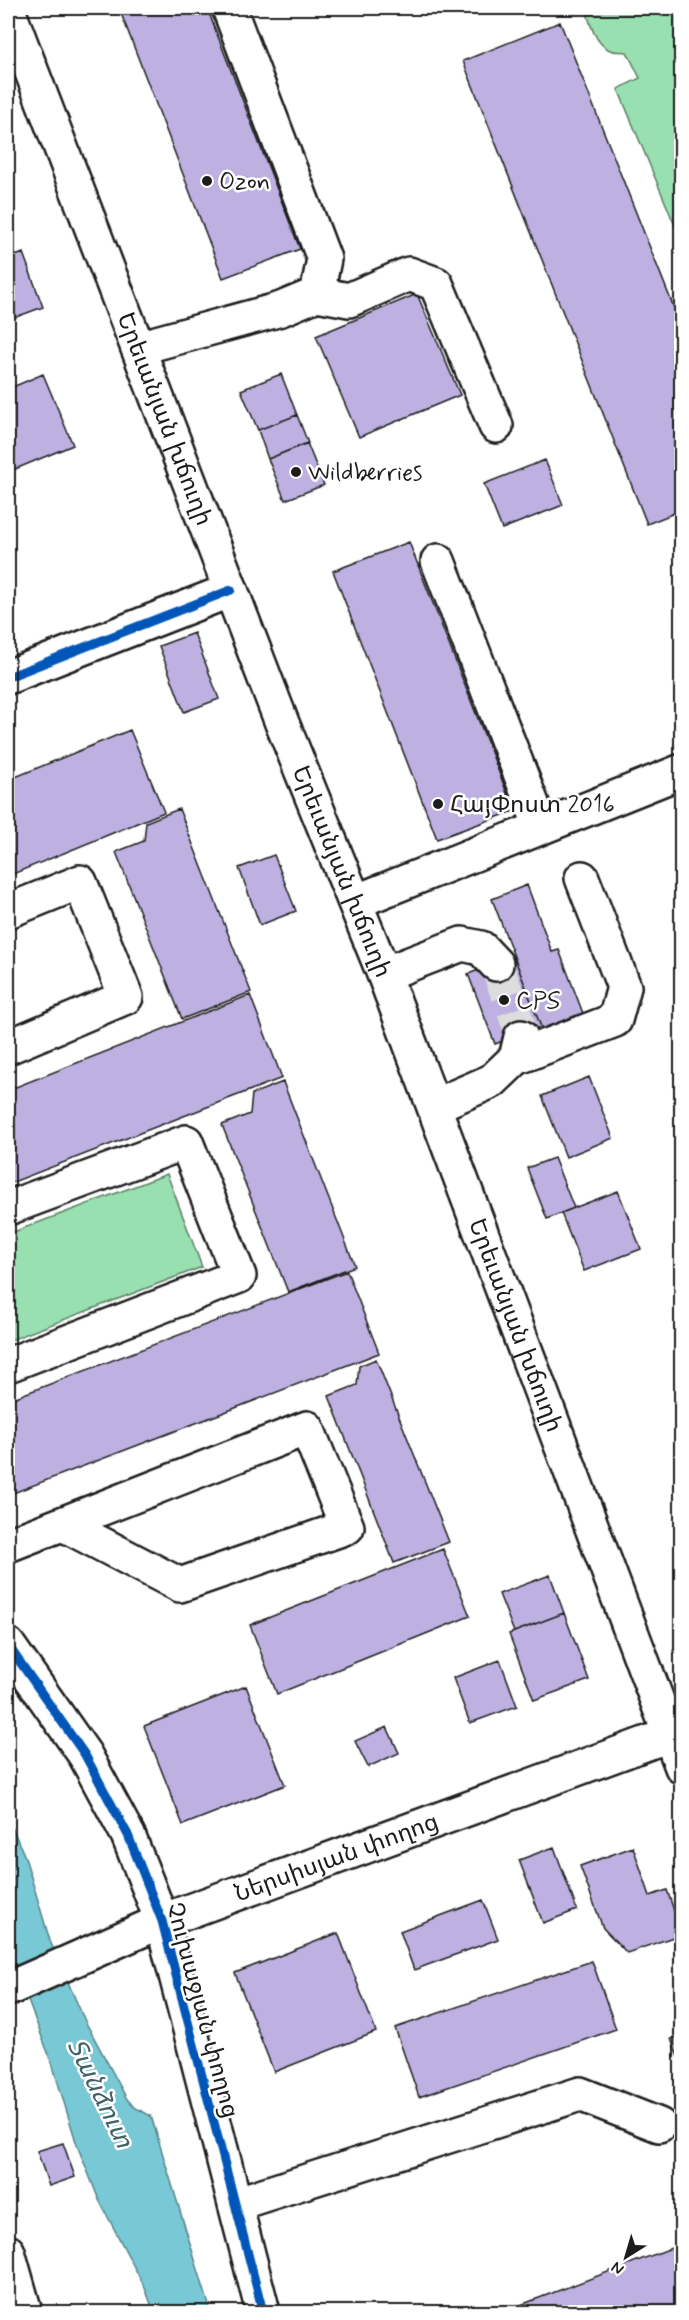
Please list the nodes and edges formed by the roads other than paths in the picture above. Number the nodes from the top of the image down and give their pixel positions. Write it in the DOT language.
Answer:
graph roads {
  1 [pos="229,8"];
  2 [pos="8,10"];
  3 [pos="317,294"];
  4 [pos="138,348"];
  5 [pos="496,426"];
  6 [pos="438,561"];
  7 [pos="231,590"];
  8 [pos="8,677"];
  9 [pos="681,771"];
  10 [pos="541,828"];
  11 [pos="582,878"];
  12 [pos="355,902"];
  13 [pos="8,911"];
  14 [pos="496,964"];
  15 [pos="384,974"];
  16 [pos="8,1047"];
  17 [pos="434,1106"];
  18 [pos="8,1208"];
  19 [pos="8,1365"];
  20 [pos="63,1524"];
  21 [pos="8,1545"];
  22 [pos="8,1645"];
  23 [pos="675,1733"];
  24 [pos="681,1767"];
  25 [pos="162,1921"];
  26 [pos="8,1989"];
  27 [pos="659,2125"];
  28 [pos="235,2204"];
  29 [pos="8,2252"];
  30 [pos="25,2313"];
  31 [pos="262,2313"];
  1 -- 3 [label="main road"];
  2 -- 4 [label="main road, Երեւանյան խճուղի"];
  3 -- 4 [label="main road"];
  3 -- 5 [label="main road"];
  4 -- 7 [label="main road, Երեւանյան խճուղի"];
  6 -- 10 [label="main road"];
  7 -- 8 [label="main road"];
  7 -- 12 [label="main road, Երեւանյան խճուղի"];
  9 -- 10 [label="main road"];
  10 -- 12 [label="main road"];
  11 -- 17 [label="main road"];
  12 -- 15 [label="main road, Երեւանյան խճուղի"];
  13 -- 16 [label="main road"];
  14 -- 15 [label="main road"];
  15 -- 17 [label="main road, Երեւանյան խճուղի"];
  17 -- 23 [label="main road, Երեւանյան խճուղի"];
  18 -- 19 [label="main road"];
  20 -- 20 [label="main road"];
  20 -- 21 [label="main road"];
  22 -- 25 [label="main road, Չուխաջյան փողոց"];
  23 -- 24 [label="main road, Երեւանյան խճուղի"];
  23 -- 25 [label="main road, Ներսիսյան փողոց"];
  25 -- 26 [label="main road, Ներսիսյան փողոց"];
  25 -- 28 [label="main road, Չուխաջյան փողոց"];
  27 -- 28 [label="main road"];
  28 -- 31 [label="main road, Չուխաջյան փողոց"];
  29 -- 30 [label="main road"];
}
